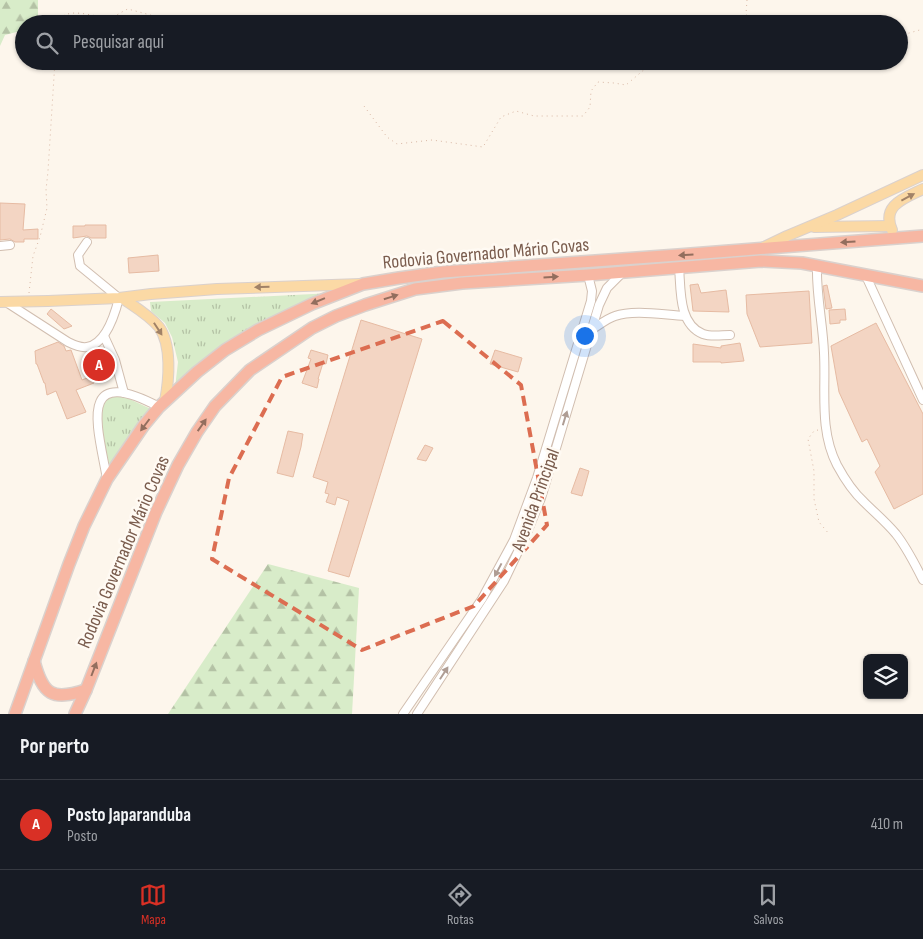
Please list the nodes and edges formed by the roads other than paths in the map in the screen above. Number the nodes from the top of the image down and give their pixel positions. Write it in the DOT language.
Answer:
graph roads {
  1 [pos="923,176"];
  2 [pos="923,189"];
  3 [pos="890,226"];
  4 [pos="808,227"];
  5 [pos="923,236"];
  6 [pos="896,238"];
  7 [pos="87,242"];
  8 [pos="10,245"];
  9 [pos="0,246"];
  10 [pos="760,249"];
  11 [pos="817,266"];
  12 [pos="679,268"];
  13 [pos="623,272"];
  14 [pos="588,275"];
  15 [pos="866,276"];
  16 [pos="363,284"];
  17 [pos="923,286"];
  18 [pos="121,298"];
  19 [pos="3,302"];
  20 [pos="685,316"];
  21 [pos="587,335"];
  22 [pos="730,335"];
  23 [pos="104,336"];
  24 [pos="124,393"];
  25 [pos="923,400"];
  26 [pos="162,404"];
  27 [pos="107,479"];
  28 [pos="923,580"];
  29 [pos="34,661"];
  30 [pos="86,690"];
  31 [pos="15,714"];
  32 [pos="76,714"];
  33 [pos="403,714"];
  34 [pos="417,714"];
  1 -- 4 [label="main road"];
  3 -- 2 [label="main road, one-way"];
  3 -- 4 [label="main road"];
  3 -- 6 [label="main road"];
  4 -- 10 [label="main road"];
  5 -- 6 [label="highway, Rodovia Governador Mário Covas"];
  6 -- 10 [label="highway, Rodovia Governador Mário Covas, one-way"];
  7 -- 18 [label="street"];
  8 -- 9 [label="street"];
  10 -- 16 [label="highway, Rodovia Governador Mário Covas, one-way"];
  11 -- 12 [label="highway, Rodovia Governador Mário Covas"];
  11 -- 15 [label="highway, Rodovia Governador Mário Covas"];
  11 -- 28 [label="street"];
  12 -- 13 [label="highway, Rodovia Governador Mário Covas"];
  12 -- 20 [label="street"];
  13 -- 14 [label="highway, Rodovia Governador Mário Covas"];
  13 -- 21 [label="street, Avenida Principal"];
  14 -- 21 [label="street, Avenida Principal"];
  30 -- 14 [label="highway, Rodovia Governador Mário Covas, one-way"];
  15 -- 17 [label="highway, Rodovia Governador Mário Covas"];
  15 -- 25 [label="street"];
  16 -- 18 [label="main road, one-way"];
  16 -- 26 [label="highway, Rodovia Governador Mário Covas, one-way"];
  18 -- 19 [label="main road"];
  18 -- 23 [label="street"];
  18 -- 26 [label="main road, one-way"];
  19 -- 23 [label="street"];
  20 -- 21 [label="street"];
  20 -- 22 [label="street"];
  21 -- 33 [label="street, Avenida Principal, one-way"];
  34 -- 21 [label="street, Avenida Principal, one-way"];
  23 -- 24 [label="street"];
  24 -- 26 [label="street"];
  24 -- 27 [label="street"];
  26 -- 27 [label="highway, Rodovia Governador Mário Covas, one-way"];
  27 -- 29 [label="highway, Rodovia Governador Mário Covas"];
  29 -- 30 [label="highway"];
  29 -- 31 [label="highway, Rodovia Governador Mário Covas"];
  30 -- 32 [label="highway, Rodovia Governador Mário Covas"];
}
